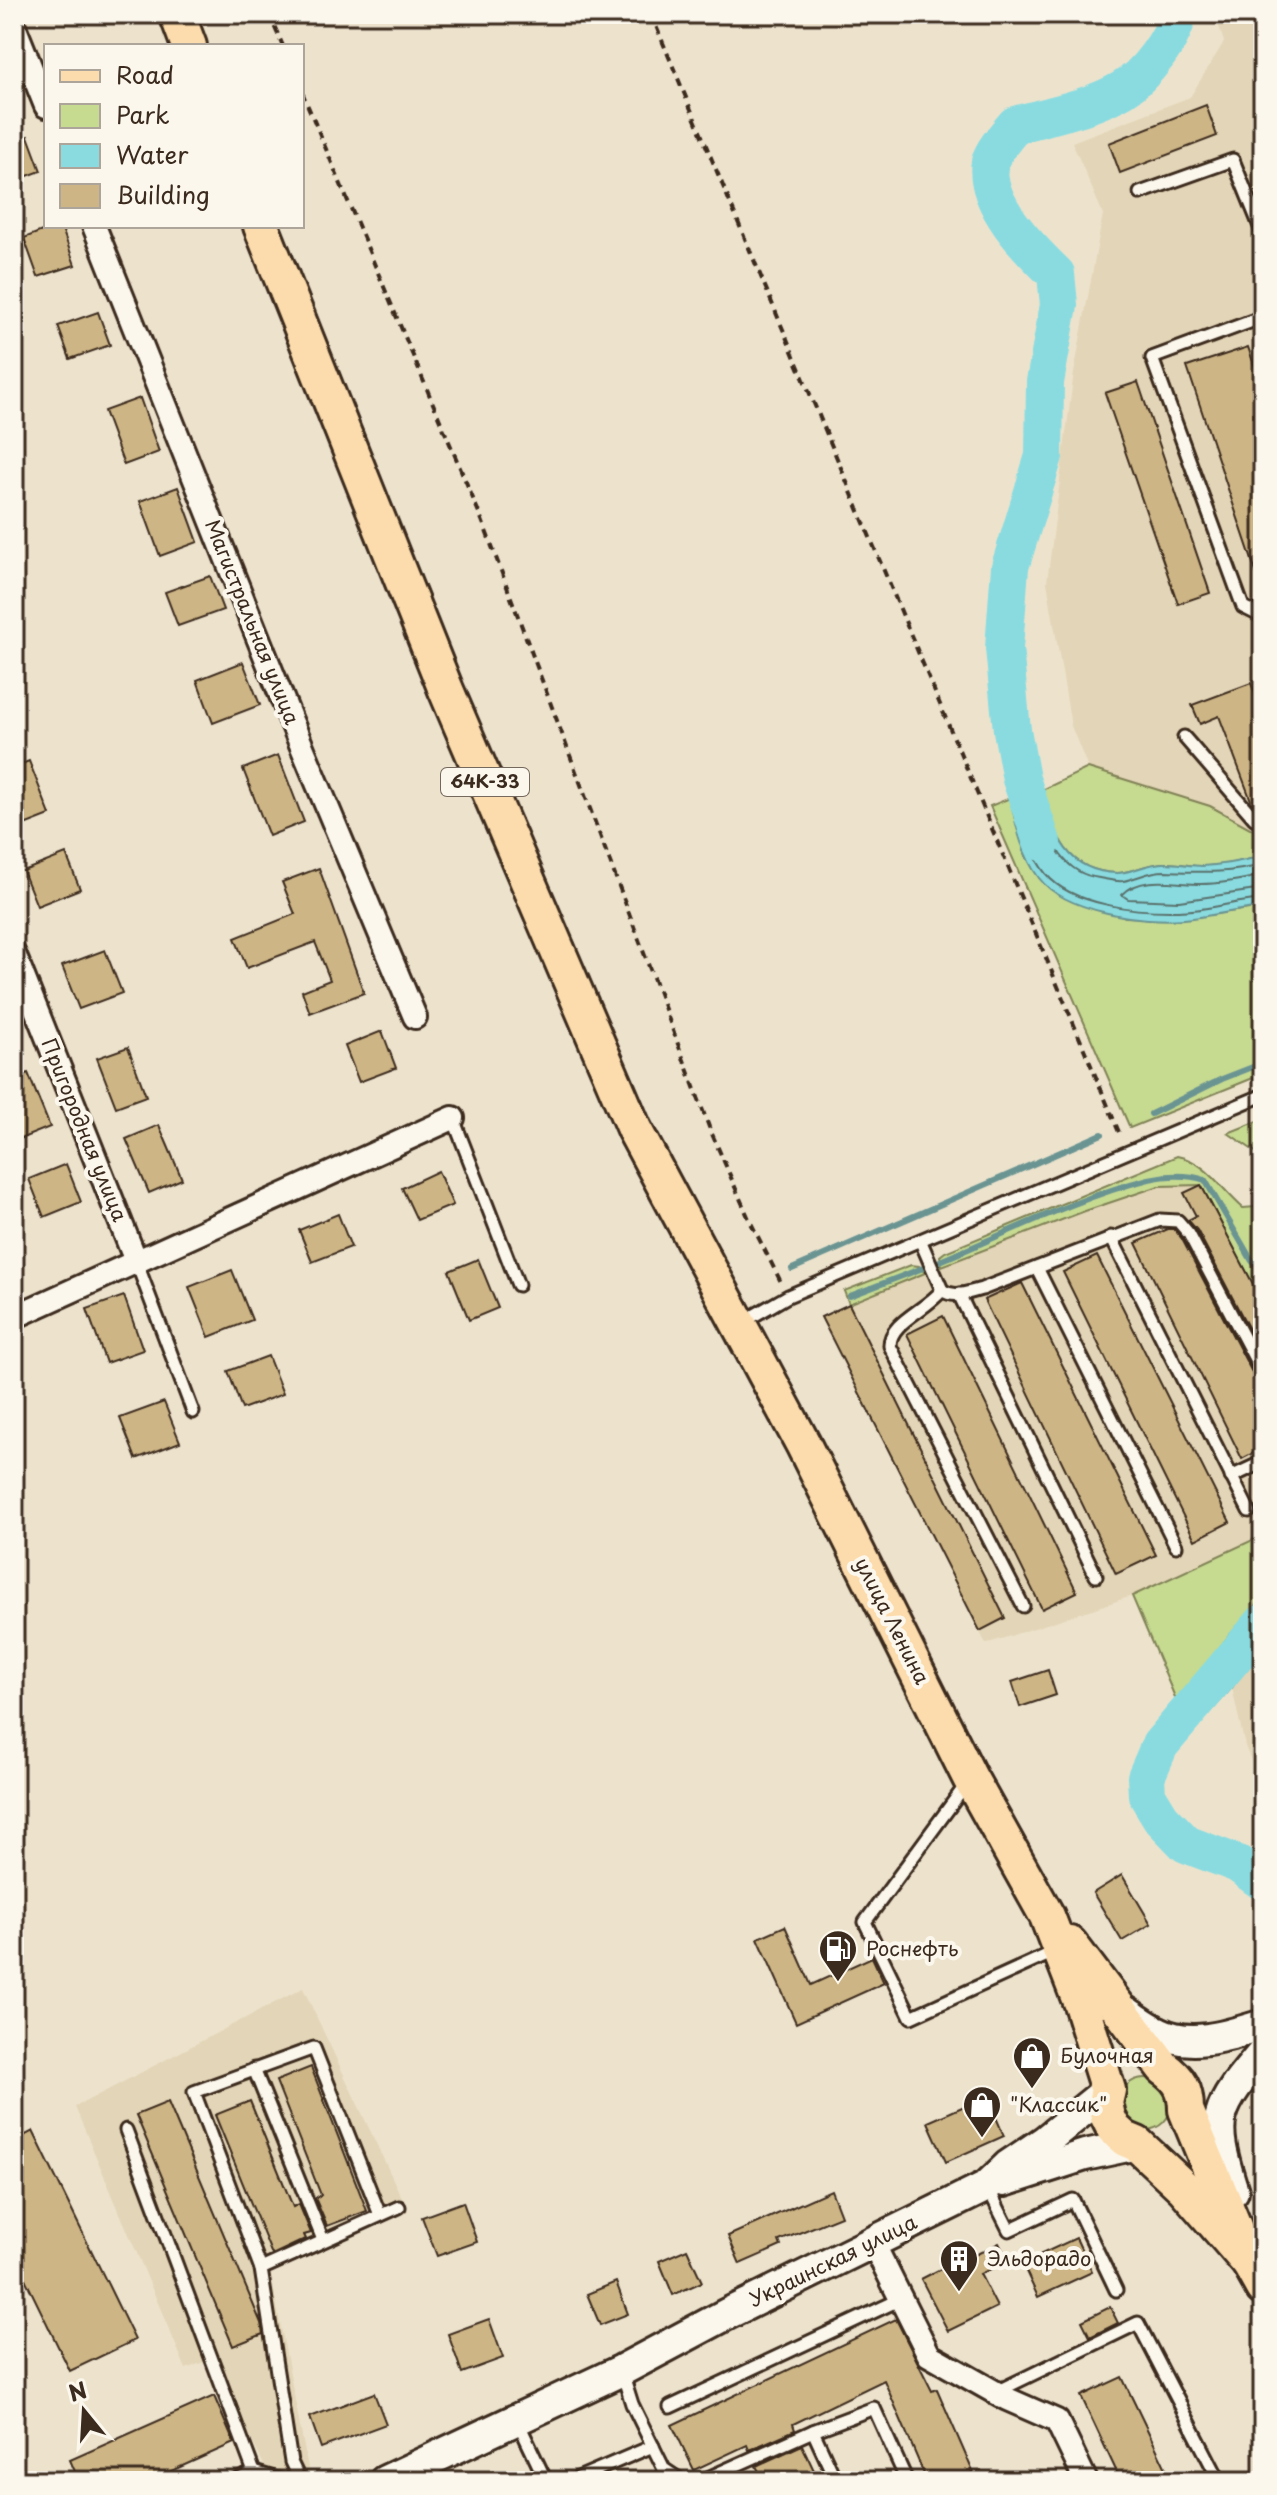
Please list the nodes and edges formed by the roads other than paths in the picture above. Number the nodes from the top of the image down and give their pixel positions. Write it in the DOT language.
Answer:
graph roads {
  1 [pos="177,14"];
  2 [pos="14,26"];
  3 [pos="188,44"];
  4 [pos="44,101"];
  5 [pos="1140,193"];
  6 [pos="95,228"];
  7 [pos="262,228"];
  8 [pos="1263,234"];
  9 [pos="1263,317"];
  10 [pos="1263,617"];
  11 [pos="1184,737"];
  12 [pos="1263,823"];
  13 [pos="14,954"];
  14 [pos="415,1017"];
  15 [pos="1263,1095"];
  16 [pos="453,1118"];
  17 [pos="1111,1237"];
  18 [pos="921,1242"];
  19 [pos="136,1261"];
  20 [pos="1037,1268"];
  21 [pos="518,1285"];
  22 [pos="942,1290"];
  23 [pos="959,1294"];
  24 [pos="14,1317"];
  25 [pos="737,1325"];
  26 [pos="1263,1374"];
  27 [pos="193,1412"];
  28 [pos="1263,1462"];
  29 [pos="1231,1477"];
  30 [pos="1249,1511"];
  31 [pos="1176,1546"];
  32 [pos="1096,1576"];
  33 [pos="1023,1606"];
  34 [pos="970,1778"];
  35 [pos="1047,1916"];
  36 [pos="1060,1949"];
  37 [pos="1118,2007"];
  38 [pos="1263,2028"];
  39 [pos="1263,2043"];
  40 [pos="1263,2053"];
  41 [pos="1164,2068"];
  42 [pos="254,2069"];
  43 [pos="1108,2090"];
  44 [pos="1184,2116"];
  45 [pos="126,2130"];
  46 [pos="1137,2144"];
  47 [pos="987,2186"];
  48 [pos="399,2207"];
  49 [pos="380,2215"];
  50 [pos="323,2240"];
  51 [pos="872,2241"];
  52 [pos="261,2269"];
  53 [pos="1256,2276"];
  54 [pos="1116,2290"];
  55 [pos="901,2299"];
  56 [pos="622,2370"];
  57 [pos="995,2393"];
  58 [pos="670,2407"];
  59 [pos="516,2417"];
  60 [pos="813,2431"];
  61 [pos="653,2446"];
  62 [pos="254,2472"];
  63 [pos="1216,2474"];
  64 [pos="235,2481"];
  65 [pos="284,2481"];
  66 [pos="300,2481"];
  67 [pos="385,2481"];
  68 [pos="546,2481"];
  69 [pos="571,2481"];
  70 [pos="682,2481"];
  71 [pos="701,2481"];
  72 [pos="836,2481"];
  73 [pos="907,2481"];
  74 [pos="1086,2481"];
  1 -- 3 [label="main road"];
  2 -- 4 [label="street"];
  5 -- 8 [label="lane"];
  6 -- 14 [label="street, Магистральная улица"];
  7 -- 25 [label="main road, 64К-33"];
  9 -- 10 [label="lane"];
  11 -- 12 [label="lane"];
  13 -- 19 [label="street, Пригородная улица"];
  15 -- 18 [label="lane"];
  16 -- 19 [label="street"];
  16 -- 21 [label="lane"];
  17 -- 20 [label="lane"];
  17 -- 26 [label="lane"];
  17 -- 29 [label="lane"];
  18 -- 22 [label="lane"];
  18 -- 25 [label="lane"];
  19 -- 24 [label="street"];
  19 -- 27 [label="lane"];
  20 -- 23 [label="lane"];
  20 -- 31 [label="lane"];
  22 -- 23 [label="lane"];
  22 -- 33 [label="lane"];
  23 -- 32 [label="lane"];
  25 -- 34 [label="main road, улица Ленина"];
  28 -- 29 [label="lane"];
  29 -- 30 [label="lane"];
  34 -- 35 [label="main road, улица Ленина"];
  34 -- 36 [label="lane"];
  35 -- 36 [label="main road, улица Ленина"];
  35 -- 37 [label="main road, улица Ленина"];
  36 -- 43 [label="main road, улица Ленина"];
  37 -- 38 [label="street"];
  37 -- 41 [label="main road, улица Ленина"];
  38 -- 41 [label="street, Украинская улица"];
  39 -- 44 [label="street"];
  40 -- 53 [label="street"];
  41 -- 43 [label="main road, Украинская улица"];
  41 -- 44 [label="main road, улица Ленина"];
  42 -- 49 [label="lane"];
  42 -- 50 [label="lane"];
  42 -- 52 [label="lane"];
  43 -- 46 [label="main road, улица Ленина"];
  43 -- 47 [label="street, Украинская улица"];
  44 -- 46 [label="main road"];
  44 -- 53 [label="main road, улица Ленина"];
  45 -- 62 [label="lane"];
  46 -- 47 [label="street"];
  46 -- 53 [label="main road, улица Ленина"];
  47 -- 51 [label="street, Украинская улица"];
  47 -- 54 [label="lane"];
  48 -- 49 [label="lane"];
  49 -- 50 [label="lane"];
  50 -- 52 [label="lane"];
  51 -- 55 [label="street"];
  51 -- 56 [label="street, Украинская улица"];
  52 -- 66 [label="lane"];
  55 -- 57 [label="street"];
  55 -- 58 [label="lane"];
  56 -- 59 [label="street, Украинская улица"];
  56 -- 61 [label="lane"];
  57 -- 63 [label="lane"];
  57 -- 74 [label="street"];
  59 -- 67 [label="street, Украинская улица"];
  59 -- 68 [label="lane"];
  60 -- 71 [label="lane"];
  60 -- 72 [label="lane"];
  60 -- 73 [label="lane"];
  61 -- 69 [label="lane"];
  61 -- 70 [label="lane"];
  62 -- 64 [label="lane"];
  62 -- 65 [label="lane"];
}
